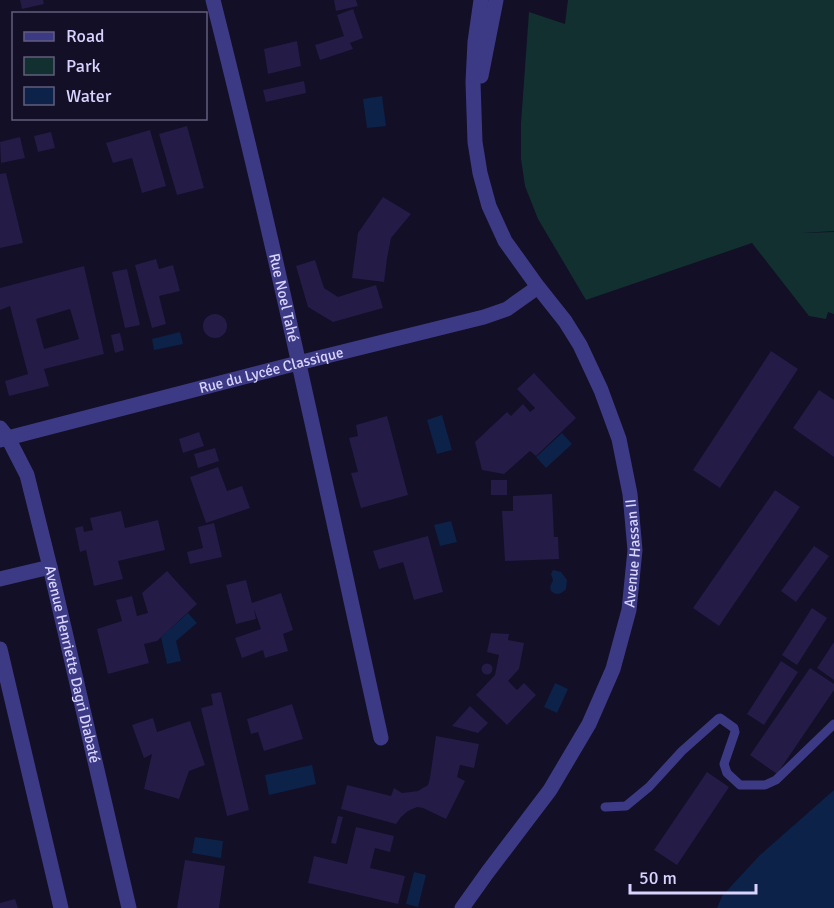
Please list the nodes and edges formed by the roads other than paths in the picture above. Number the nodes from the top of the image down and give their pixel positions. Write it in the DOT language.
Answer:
graph roads {
  1 [pos="213,0"];
  2 [pos="481,0"];
  3 [pos="496,0"];
  4 [pos="473,117"];
  5 [pos="538,287"];
  6 [pos="298,363"];
  7 [pos="3,435"];
  8 [pos="50,567"];
  9 [pos="0,579"];
  10 [pos="0,649"];
  11 [pos="834,724"];
  12 [pos="381,738"];
  13 [pos="605,807"];
  14 [pos="61,908"];
  15 [pos="129,908"];
  16 [pos="462,908"];
  1 -- 6 [label="street, Rue Noel Tahé"];
  2 -- 4 [label="street, Avenue Hassan II"];
  3 -- 4 [label="street, Avenue Hassan II"];
  4 -- 5 [label="street, Avenue Hassan II"];
  5 -- 6 [label="street, Rue du Lycée Classique"];
  5 -- 16 [label="street, Avenue Hassan II"];
  6 -- 7 [label="street, Rue du Lycée Classique"];
  6 -- 12 [label="street, Rue Noel Tahé"];
  7 -- 8 [label="street, Avenue Henriette Dagri Diabaté"];
  8 -- 9 [label="street"];
  8 -- 15 [label="street, Avenue Henriette Dagri Diabaté"];
  10 -- 14 [label="street"];
  11 -- 13 [label="lane"];
}
